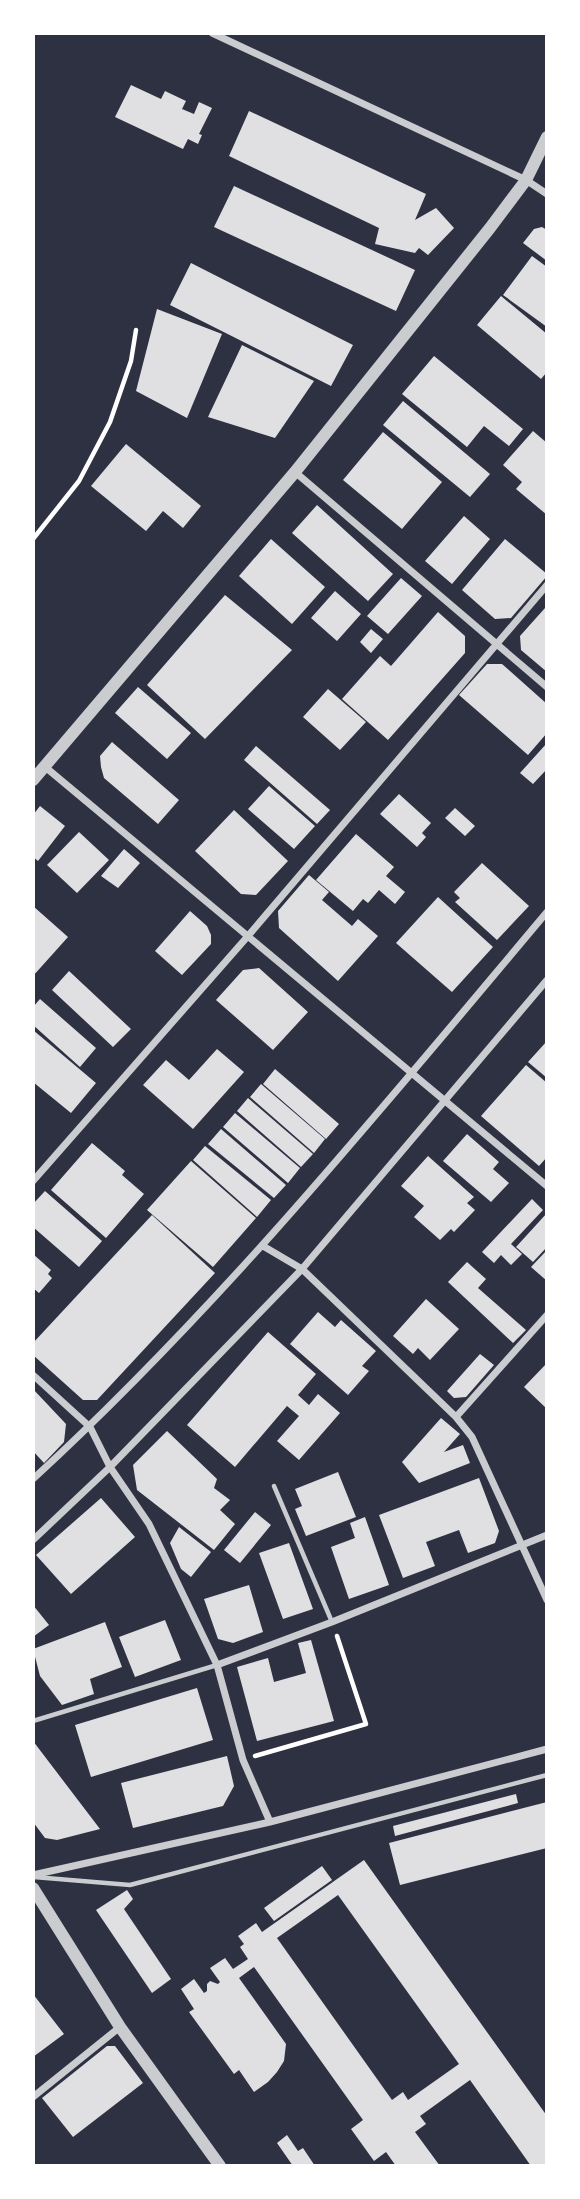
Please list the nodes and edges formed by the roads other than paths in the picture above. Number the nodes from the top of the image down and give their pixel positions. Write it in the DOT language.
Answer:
graph roads {
  1 [pos="212,33"];
  2 [pos="547,137"];
  3 [pos="526,180"];
  4 [pos="547,194"];
  5 [pos="295,472"];
  6 [pos="547,585"];
  7 [pos="497,645"];
  8 [pos="547,687"];
  9 [pos="44,766"];
  10 [pos="33,780"];
  11 [pos="547,912"];
  12 [pos="248,936"];
  13 [pos="547,980"];
  14 [pos="412,1072"];
  15 [pos="446,1101"];
  16 [pos="33,1181"];
  17 [pos="547,1186"];
  18 [pos="263,1246"];
  19 [pos="302,1269"];
  20 [pos="547,1315"];
  21 [pos="33,1375"];
  22 [pos="456,1417"];
  23 [pos="90,1427"];
  24 [pos="110,1467"];
  25 [pos="33,1479"];
  26 [pos="274,1486"];
  27 [pos="547,1535"];
  28 [pos="33,1539"];
  29 [pos="520,1545"];
  30 [pos="547,1601"];
  31 [pos="332,1622"];
  32 [pos="217,1665"];
  33 [pos="33,1721"];
  34 [pos="547,1749"];
  35 [pos="547,1775"];
  36 [pos="270,1822"];
  37 [pos="33,1876"];
  38 [pos="33,1888"];
  39 [pos="120,2027"];
  40 [pos="33,2097"];
  41 [pos="220,2166"];
  1 -- 3 [label="street"];
  2 -- 3 [label="street"];
  3 -- 4 [label="street"];
  3 -- 5 [label="street"];
  5 -- 7 [label="street"];
  5 -- 9 [label="street"];
  6 -- 7 [label="street"];
  7 -- 8 [label="street"];
  7 -- 12 [label="street"];
  9 -- 10 [label="street"];
  9 -- 12 [label="street"];
  11 -- 14 [label="street"];
  12 -- 14 [label="street"];
  12 -- 16 [label="street"];
  13 -- 15 [label="street"];
  14 -- 15 [label="street"];
  14 -- 18 [label="street"];
  15 -- 17 [label="street"];
  15 -- 19 [label="street"];
  18 -- 19 [label="street"];
  18 -- 23 [label="street"];
  19 -- 22 [label="street"];
  19 -- 24 [label="street"];
  20 -- 22 [label="street"];
  21 -- 23 [label="street"];
  22 -- 29 [label="street"];
  23 -- 24 [label="street"];
  23 -- 25 [label="street"];
  24 -- 28 [label="street"];
  24 -- 32 [label="street"];
  26 -- 31 [label="lane"];
  27 -- 29 [label="street"];
  29 -- 30 [label="street"];
  29 -- 31 [label="street"];
  31 -- 32 [label="street"];
  32 -- 33 [label="lane"];
  32 -- 36 [label="street"];
  34 -- 36 [label="street"];
  35 -- 37 [label="lane"];
  36 -- 37 [label="street"];
  38 -- 39 [label="street"];
  39 -- 40 [label="street"];
  39 -- 41 [label="street"];
}
